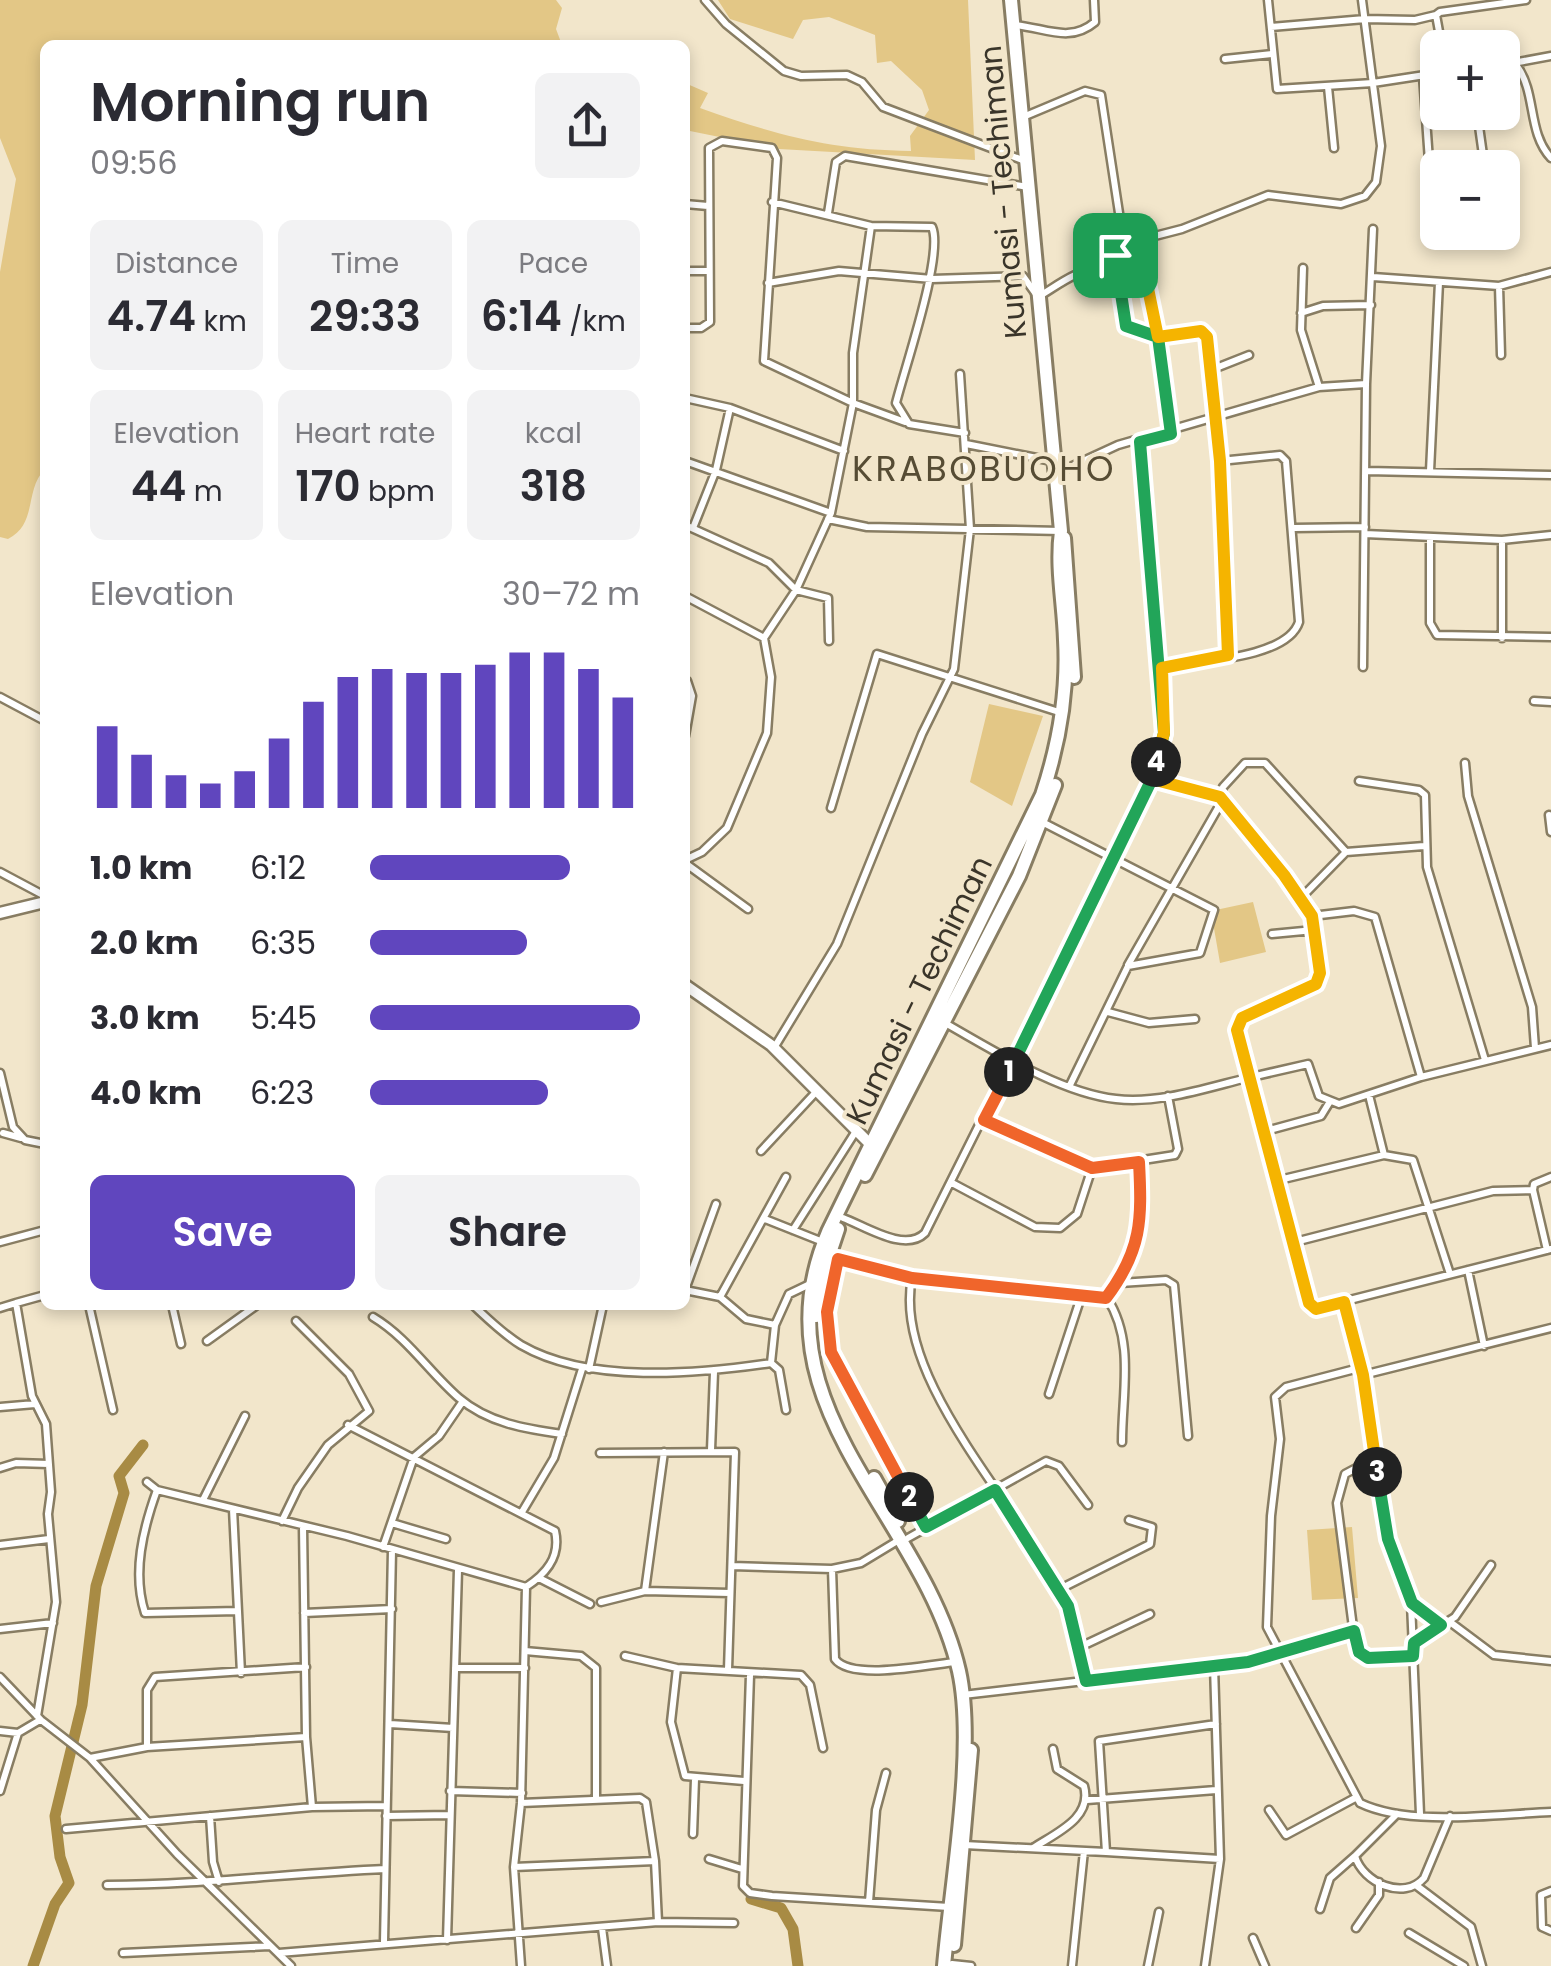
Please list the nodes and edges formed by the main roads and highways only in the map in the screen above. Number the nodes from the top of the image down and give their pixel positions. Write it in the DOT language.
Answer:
graph roads {
  1 [pos="1011,0"];
  2 [pos="1061,530"];
  3 [pos="987,923"];
  4 [pos="830,1252"];
  5 [pos="904,1539"];
  6 [pos="966,1694"];
  7 [pos="949,1965"];
  1 -- 2 [label="highway, Kumasi - Techiman"];
  2 -- 3 [label="highway, Kumasi - Techiman"];
  2 -- 3 [label="highway"];
  3 -- 4 [label="highway"];
  3 -- 4 [label="highway, Kumasi - Techiman"];
  4 -- 5 [label="highway"];
  4 -- 5 [label="highway, Kumasi - Techiman"];
  5 -- 6 [label="highway, Kumasi - Techiman"];
  5 -- 6 [label="highway"];
  6 -- 7 [label="highway, Kumasi - Techiman"];
  6 -- 7 [label="highway"];
}
